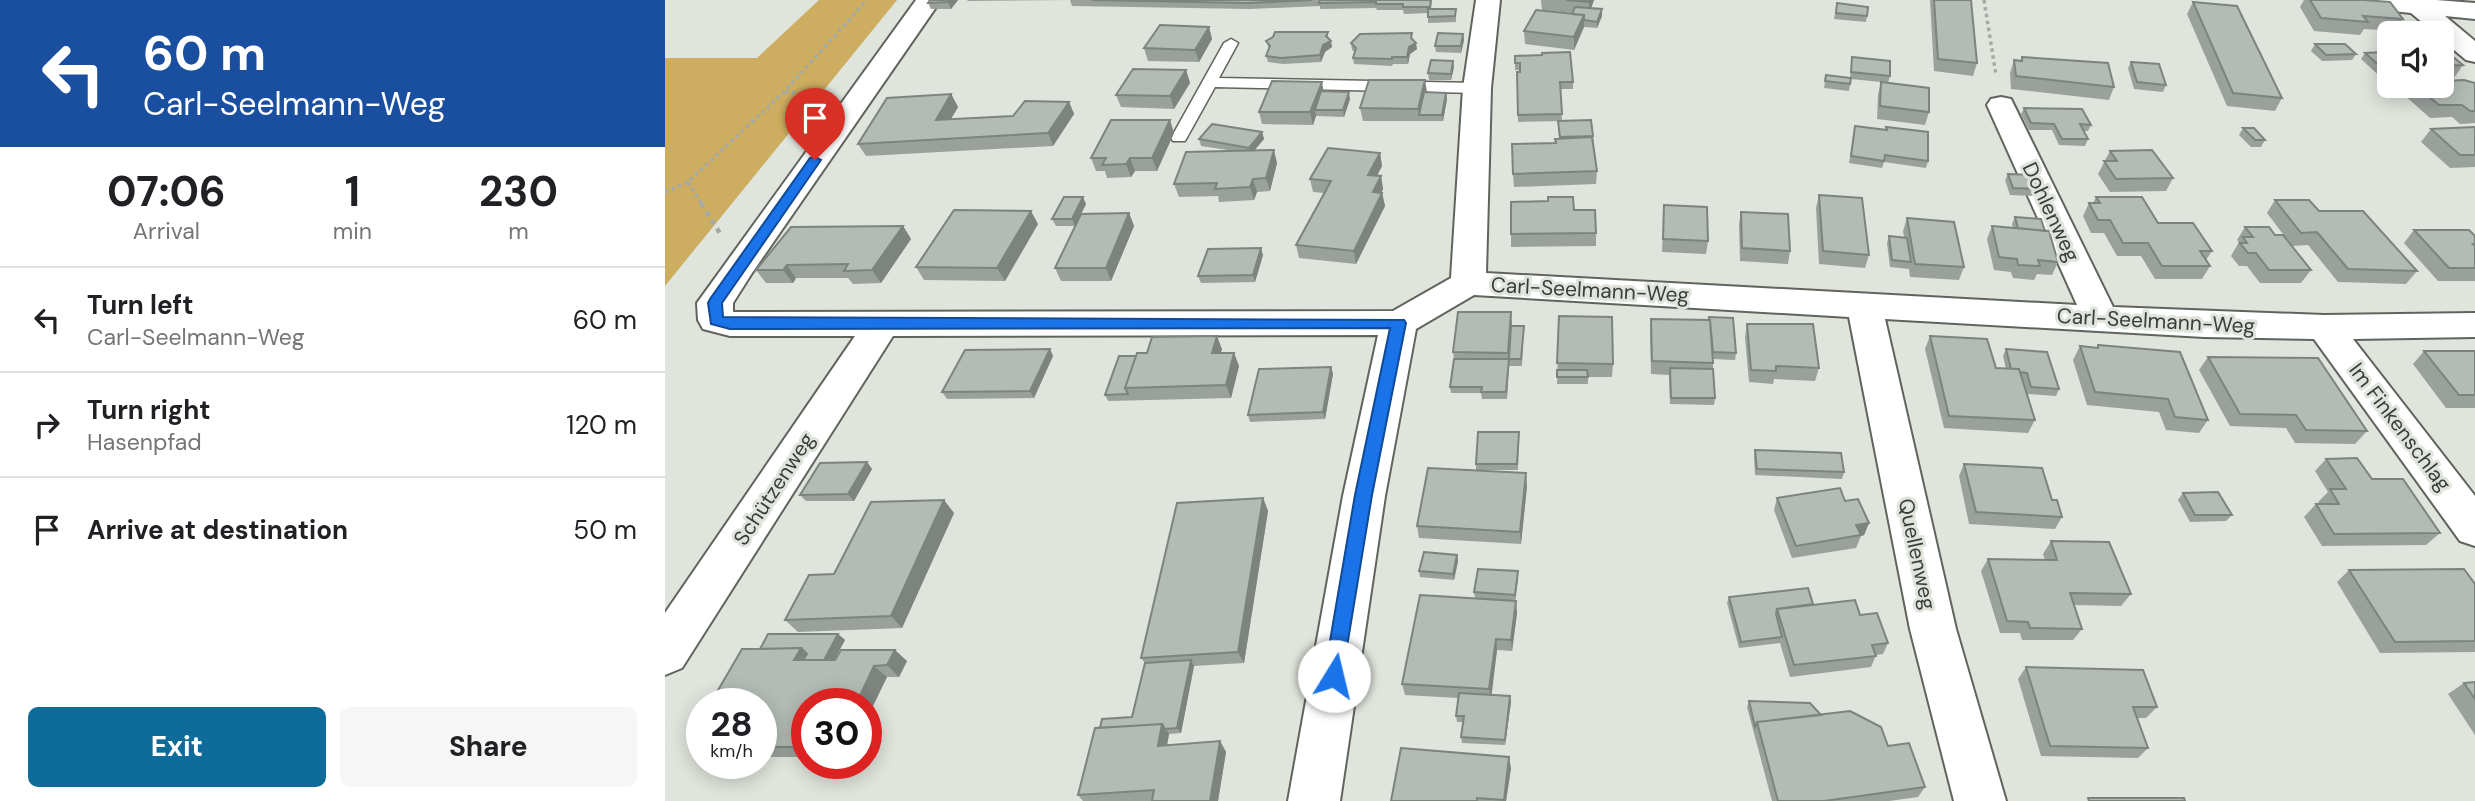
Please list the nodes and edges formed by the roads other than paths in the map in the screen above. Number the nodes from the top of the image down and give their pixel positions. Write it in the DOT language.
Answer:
graph roads {
  1 [pos="929,0"];
  2 [pos="1487,0"];
  3 [pos="2353,0"];
  4 [pos="2413,3"];
  5 [pos="2475,11"];
  6 [pos="1231,43"];
  7 [pos="2475,54"];
  8 [pos="1210,82"];
  9 [pos="1477,88"];
  10 [pos="2001,105"];
  11 [pos="1179,138"];
  12 [pos="1468,284"];
  13 [pos="1864,305"];
  14 [pos="2101,320"];
  15 [pos="1399,323"];
  16 [pos="882,324"];
  17 [pos="2475,325"];
  18 [pos="2325,327"];
  19 [pos="2475,528"];
  20 [pos="665,653"];
  21 [pos="1314,801"];
  22 [pos="1980,801"];
  1 -- 16 [label="street, Carl-Seelmann-Weg"];
  2 -- 9 [label="street"];
  3 -- 4 [label="street"];
  4 -- 5 [label="street"];
  4 -- 7 [label="street"];
  6 -- 8 [label="lane"];
  8 -- 9 [label="lane"];
  8 -- 11 [label="lane"];
  9 -- 12 [label="street"];
  10 -- 14 [label="street, Dohlenweg"];
  12 -- 13 [label="street, Carl-Seelmann-Weg"];
  12 -- 15 [label="street, Carl-Seelmann-Weg"];
  13 -- 14 [label="street, Carl-Seelmann-Weg"];
  13 -- 22 [label="street, Quellenweg"];
  14 -- 18 [label="street, Carl-Seelmann-Weg"];
  15 -- 16 [label="street, Carl-Seelmann-Weg"];
  15 -- 21 [label="street"];
  16 -- 20 [label="street, Schützenweg"];
  17 -- 18 [label="street, Carl-Seelmann-Weg"];
  18 -- 19 [label="street, Im Finkenschlag"];
}
